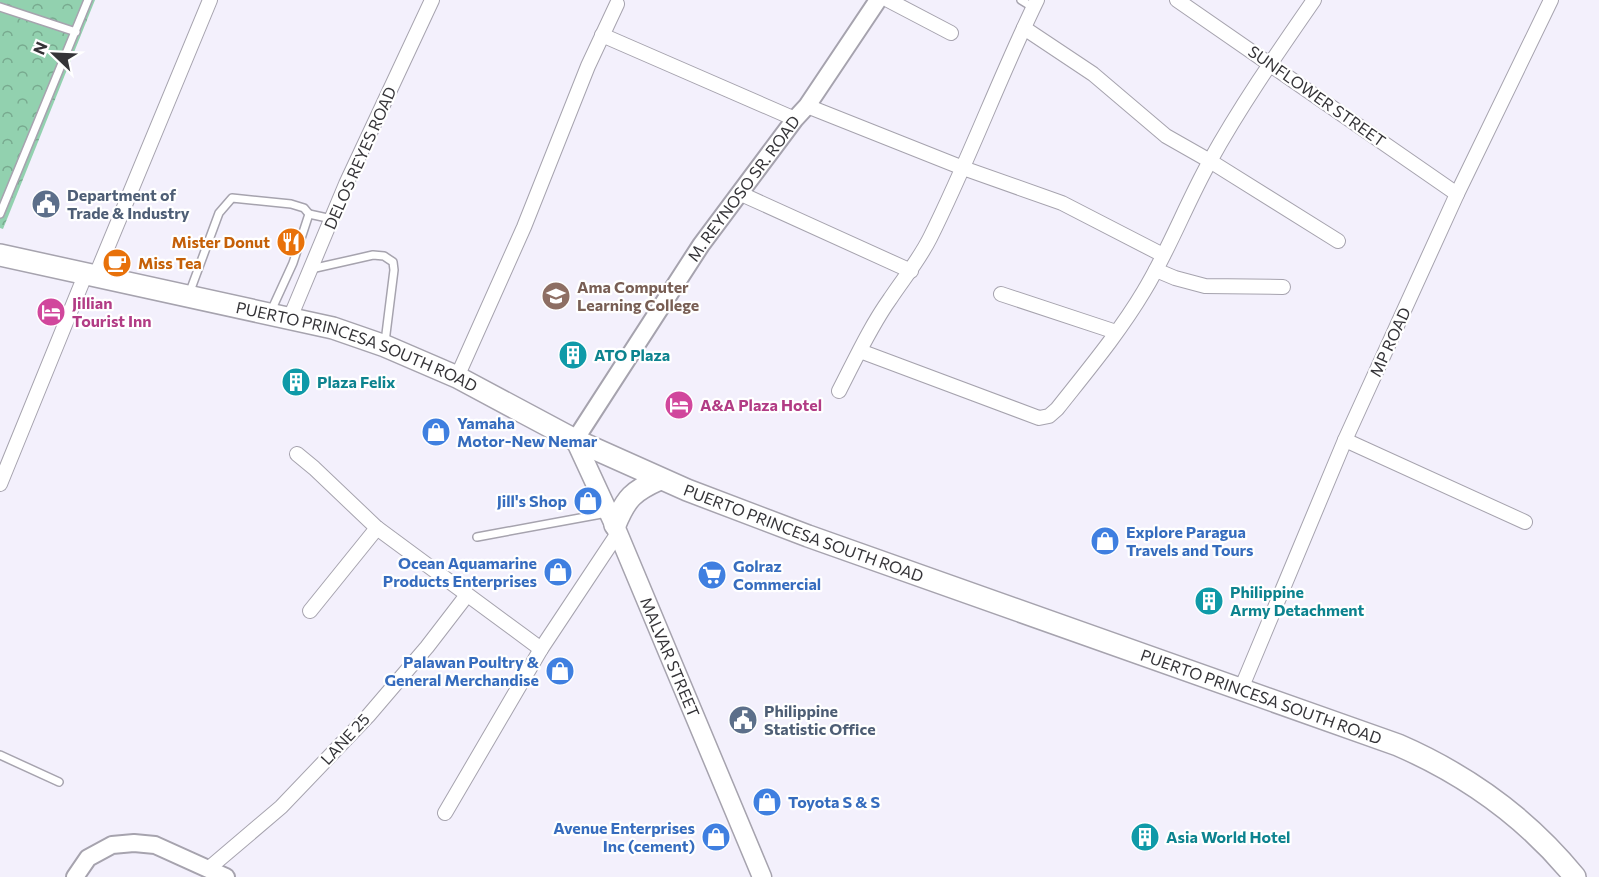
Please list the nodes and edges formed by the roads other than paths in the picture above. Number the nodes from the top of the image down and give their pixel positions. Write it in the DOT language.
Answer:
graph roads {
  1 [pos="88,0"];
  2 [pos="210,0"];
  3 [pos="432,0"];
  4 [pos="1021,0"];
  5 [pos="1177,0"];
  6 [pos="1314,0"];
  7 [pos="1551,0"];
  8 [pos="877,1"];
  9 [pos="616,4"];
  10 [pos="1036,4"];
  11 [pos="0,7"];
  12 [pos="1024,28"];
  13 [pos="76,32"];
  14 [pos="951,33"];
  15 [pos="602,35"];
  16 [pos="1270,63"];
  17 [pos="807,106"];
  18 [pos="795,119"];
  19 [pos="1210,161"];
  20 [pos="963,168"];
  21 [pos="739,193"];
  22 [pos="1457,194"];
  23 [pos="0,214"];
  24 [pos="309,214"];
  25 [pos="332,219"];
  26 [pos="1338,241"];
  27 [pos="0,255"];
  28 [pos="1163,255"];
  29 [pos="311,269"];
  30 [pos="1156,270"];
  31 [pos="911,271"];
  32 [pos="91,274"];
  33 [pos="1283,286"];
  34 [pos="1001,294"];
  35 [pos="188,296"];
  36 [pos="280,316"];
  37 [pos="1116,332"];
  38 [pos="385,346"];
  39 [pos="860,351"];
  40 [pos="457,377"];
  41 [pos="839,391"];
  42 [pos="575,440"];
  43 [pos="1345,440"];
  44 [pos="297,454"];
  45 [pos="660,479"];
  46 [pos="0,483"];
  47 [pos="1525,522"];
  48 [pos="614,524"];
  49 [pos="377,528"];
  50 [pos="477,537"];
  51 [pos="467,595"];
  52 [pos="310,611"];
  53 [pos="541,649"];
  54 [pos="1241,689"];
  55 [pos="0,755"];
  56 [pos="59,782"];
  57 [pos="445,813"];
  58 [pos="208,869"];
  59 [pos="75,877"];
  60 [pos="226,877"];
  61 [pos="762,877"];
  62 [pos="1575,877"];
  1 -- 13 [label="lane"];
  2 -- 32 [label="street"];
  3 -- 25 [label="street, DELOS REYES ROAD"];
  4 -- 10 [label="lane"];
  5 -- 16 [label="street, SUNFLOWER STREET"];
  6 -- 16 [label="street"];
  7 -- 22 [label="street, MP ROAD"];
  8 -- 14 [label="street"];
  8 -- 17 [label="street, M. REYNOSO SR. ROAD"];
  9 -- 15 [label="street"];
  10 -- 12 [label="street"];
  11 -- 13 [label="lane"];
  12 -- 19 [label="street"];
  12 -- 20 [label="street"];
  13 -- 23 [label="lane"];
  15 -- 18 [label="street"];
  15 -- 40 [label="street"];
  16 -- 19 [label="street"];
  16 -- 22 [label="street, SUNFLOWER STREET"];
  17 -- 18 [label="street, M. REYNOSO SR. ROAD"];
  17 -- 20 [label="street"];
  18 -- 21 [label="street, M. REYNOSO SR. ROAD"];
  19 -- 26 [label="street"];
  19 -- 28 [label="street"];
  20 -- 28 [label="street"];
  20 -- 31 [label="street"];
  21 -- 31 [label="street"];
  21 -- 42 [label="street, M. REYNOSO SR. ROAD"];
  22 -- 43 [label="street, MP ROAD"];
  24 -- 25 [label="lane"];
  24 -- 35 [label="lane"];
  24 -- 36 [label="lane"];
  25 -- 29 [label="street, DELOS REYES ROAD"];
  27 -- 32 [label="main road, PUERTO PRINCESA SOUTH ROAD"];
  28 -- 30 [label="street"];
  29 -- 36 [label="street, DELOS REYES ROAD"];
  29 -- 38 [label="lane"];
  30 -- 33 [label="street"];
  30 -- 37 [label="street"];
  31 -- 39 [label="street"];
  32 -- 35 [label="main road, PUERTO PRINCESA SOUTH ROAD"];
  32 -- 46 [label="street"];
  34 -- 37 [label="street"];
  35 -- 36 [label="main road, PUERTO PRINCESA SOUTH ROAD"];
  36 -- 38 [label="main road, PUERTO PRINCESA SOUTH ROAD"];
  37 -- 39 [label="street"];
  38 -- 40 [label="main road, PUERTO PRINCESA SOUTH ROAD"];
  39 -- 41 [label="street"];
  40 -- 42 [label="main road, PUERTO PRINCESA SOUTH ROAD"];
  42 -- 45 [label="main road, PUERTO PRINCESA SOUTH ROAD"];
  42 -- 48 [label="main road, MALVAR STREET"];
  43 -- 47 [label="street"];
  43 -- 54 [label="street, MP ROAD"];
  44 -- 49 [label="street"];
  45 -- 48 [label="main road"];
  45 -- 54 [label="main road, PUERTO PRINCESA SOUTH ROAD"];
  48 -- 50 [label="lane"];
  48 -- 53 [label="street"];
  48 -- 61 [label="main road, MALVAR STREET"];
  49 -- 51 [label="street"];
  49 -- 52 [label="street"];
  51 -- 53 [label="street"];
  51 -- 58 [label="street, LANE 25"];
  53 -- 57 [label="street"];
  54 -- 62 [label="main road, PUERTO PRINCESA SOUTH ROAD"];
  55 -- 56 [label="lane"];
  58 -- 59 [label="street"];
  58 -- 60 [label="street"];
}
